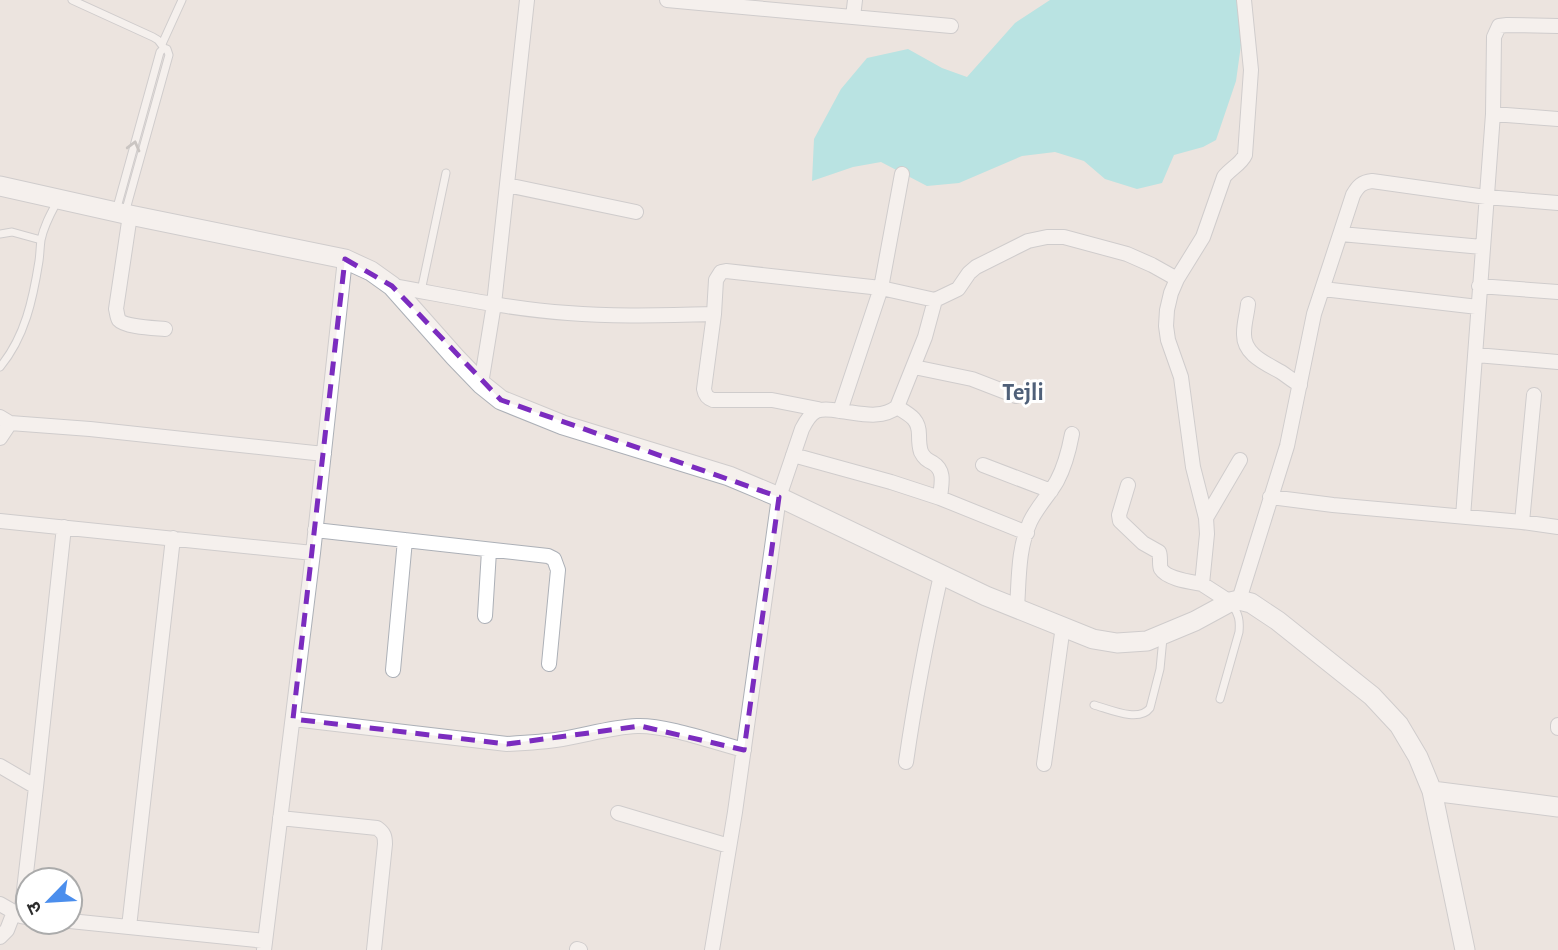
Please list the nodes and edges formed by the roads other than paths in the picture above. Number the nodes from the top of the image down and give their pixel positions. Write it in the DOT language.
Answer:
graph roads {
  1 [pos="72,0"];
  2 [pos="182,0"];
  3 [pos="527,0"];
  4 [pos="667,0"];
  5 [pos="855,0"];
  6 [pos="1244,0"];
  7 [pos="699,1"];
  8 [pos="853,17"];
  9 [pos="951,26"];
  10 [pos="1558,26"];
  11 [pos="163,46"];
  12 [pos="1493,114"];
  13 [pos="1558,119"];
  14 [pos="446,173"];
  15 [pos="902,174"];
  16 [pos="507,185"];
  17 [pos="0,186"];
  18 [pos="1486,197"];
  19 [pos="58,199"];
  20 [pos="1558,203"];
  21 [pos="636,212"];
  22 [pos="124,214"];
  23 [pos="0,234"];
  24 [pos="1342,234"];
  25 [pos="41,240"];
  26 [pos="1482,247"];
  27 [pos="345,259"];
  28 [pos="1177,279"];
  29 [pos="392,286"];
  30 [pos="1479,286"];
  31 [pos="881,288"];
  32 [pos="1323,289"];
  33 [pos="421,291"];
  34 [pos="1558,292"];
  35 [pos="935,300"];
  36 [pos="494,304"];
  37 [pos="1248,304"];
  38 [pos="1478,307"];
  39 [pos="714,314"];
  40 [pos="165,329"];
  41 [pos="1476,355"];
  42 [pos="1558,362"];
  43 [pos="0,367"];
  44 [pos="914,367"];
  45 [pos="481,384"];
  46 [pos="1300,385"];
  47 [pos="1534,395"];
  48 [pos="1016,396"];
  49 [pos="897,407"];
  50 [pos="818,409"];
  51 [pos="840,411"];
  52 [pos="5,420"];
  53 [pos="1072,434"];
  54 [pos="0,438"];
  55 [pos="324,454"];
  56 [pos="793,455"];
  57 [pos="1240,460"];
  58 [pos="983,466"];
  59 [pos="1128,485"];
  60 [pos="1051,491"];
  61 [pos="1270,497"];
  62 [pos="779,498"];
  63 [pos="940,498"];
  64 [pos="1206,517"];
  65 [pos="1463,517"];
  66 [pos="0,521"];
  67 [pos="1522,522"];
  68 [pos="64,527"];
  69 [pos="1558,527"];
  70 [pos="315,530"];
  71 [pos="1027,533"];
  72 [pos="173,538"];
  73 [pos="405,540"];
  74 [pos="489,551"];
  75 [pos="313,554"];
  76 [pos="941,575"];
  77 [pos="1202,584"];
  78 [pos="1234,601"];
  79 [pos="1017,608"];
  80 [pos="485,616"];
  81 [pos="1063,626"];
  82 [pos="1164,634"];
  83 [pos="549,664"];
  84 [pos="393,670"];
  85 [pos="1220,699"];
  86 [pos="1094,705"];
  87 [pos="292,719"];
  88 [pos="744,750"];
  89 [pos="906,762"];
  90 [pos="1044,764"];
  91 [pos="0,766"];
  92 [pos="36,788"];
  93 [pos="1432,791"];
  94 [pos="1558,807"];
  95 [pos="618,813"];
  96 [pos="280,817"];
  97 [pos="729,846"];
  98 [pos="27,866"];
  99 [pos="14,922"];
  100 [pos="84,922"];
  101 [pos="129,927"];
  102 [pos="0,937"];
  103 [pos="265,946"];
  104 [pos="374,950"];
  105 [pos="712,950"];
  106 [pos="1465,950"];
  1 -- 11 [label="lane"];
  2 -- 11 [label="lane"];
  3 -- 16 [label="street"];
  4 -- 7 [label="street"];
  5 -- 8 [label="street"];
  6 -- 28 [label="street"];
  7 -- 8 [label="street"];
  8 -- 9 [label="street"];
  10 -- 12 [label="street"];
  11 -- 22 [label="lane"];
  12 -- 13 [label="street"];
  12 -- 18 [label="street"];
  14 -- 33 [label="lane"];
  15 -- 31 [label="street"];
  16 -- 21 [label="street"];
  16 -- 36 [label="street"];
  17 -- 19 [label="street"];
  18 -- 20 [label="street"];
  18 -- 24 [label="street"];
  18 -- 26 [label="street"];
  19 -- 22 [label="street"];
  19 -- 25 [label="lane"];
  22 -- 27 [label="street"];
  22 -- 40 [label="street"];
  23 -- 25 [label="lane"];
  24 -- 26 [label="street"];
  24 -- 32 [label="street"];
  25 -- 43 [label="lane"];
  26 -- 30 [label="street"];
  27 -- 29 [label="street"];
  27 -- 55 [label="street"];
  28 -- 35 [label="street"];
  28 -- 64 [label="street"];
  29 -- 33 [label="street"];
  29 -- 45 [label="street"];
  30 -- 34 [label="street"];
  30 -- 38 [label="street"];
  31 -- 35 [label="street"];
  31 -- 39 [label="street"];
  31 -- 51 [label="street"];
  32 -- 38 [label="street"];
  32 -- 46 [label="street"];
  33 -- 36 [label="street"];
  35 -- 44 [label="street"];
  36 -- 39 [label="street"];
  36 -- 45 [label="street"];
  37 -- 46 [label="street"];
  38 -- 41 [label="street"];
  39 -- 50 [label="street"];
  41 -- 42 [label="street"];
  41 -- 65 [label="street"];
  44 -- 48 [label="street"];
  44 -- 49 [label="street"];
  45 -- 62 [label="street"];
  46 -- 61 [label="street"];
  47 -- 67 [label="street"];
  49 -- 51 [label="street"];
  49 -- 63 [label="street"];
  50 -- 51 [label="street"];
  50 -- 56 [label="street"];
  52 -- 54 [label="street"];
  52 -- 55 [label="street"];
  53 -- 60 [label="street"];
  55 -- 70 [label="street"];
  56 -- 62 [label="street"];
  56 -- 63 [label="street"];
  57 -- 64 [label="street"];
  58 -- 60 [label="street"];
  59 -- 77 [label="street"];
  60 -- 71 [label="street"];
  61 -- 65 [label="street"];
  61 -- 78 [label="street"];
  62 -- 76 [label="street"];
  62 -- 88 [label="street"];
  63 -- 71 [label="street"];
  64 -- 77 [label="street"];
  65 -- 67 [label="street"];
  66 -- 68 [label="street"];
  67 -- 69 [label="street"];
  68 -- 72 [label="street"];
  68 -- 92 [label="street"];
  70 -- 73 [label="street"];
  70 -- 75 [label="street"];
  71 -- 79 [label="street"];
  72 -- 75 [label="street"];
  72 -- 101 [label="street"];
  73 -- 74 [label="street"];
  73 -- 84 [label="street"];
  74 -- 80 [label="street"];
  74 -- 83 [label="street"];
  75 -- 87 [label="street"];
  76 -- 79 [label="street"];
  76 -- 89 [label="street"];
  77 -- 78 [label="street"];
  78 -- 82 [label="street"];
  78 -- 85 [label="lane"];
  78 -- 93 [label="street"];
  79 -- 81 [label="street"];
  81 -- 82 [label="street"];
  81 -- 90 [label="street"];
  82 -- 86 [label="lane"];
  87 -- 88 [label="street"];
  87 -- 96 [label="street"];
  88 -- 97 [label="street"];
  91 -- 92 [label="street"];
  92 -- 98 [label="street"];
  93 -- 94 [label="street"];
  93 -- 106 [label="street"];
  95 -- 97 [label="street"];
  96 -- 103 [label="street"];
  96 -- 104 [label="street"];
  97 -- 105 [label="street"];
  99 -- 102 [label="street"];
  100 -- 101 [label="street"];
  101 -- 103 [label="street"];
}
